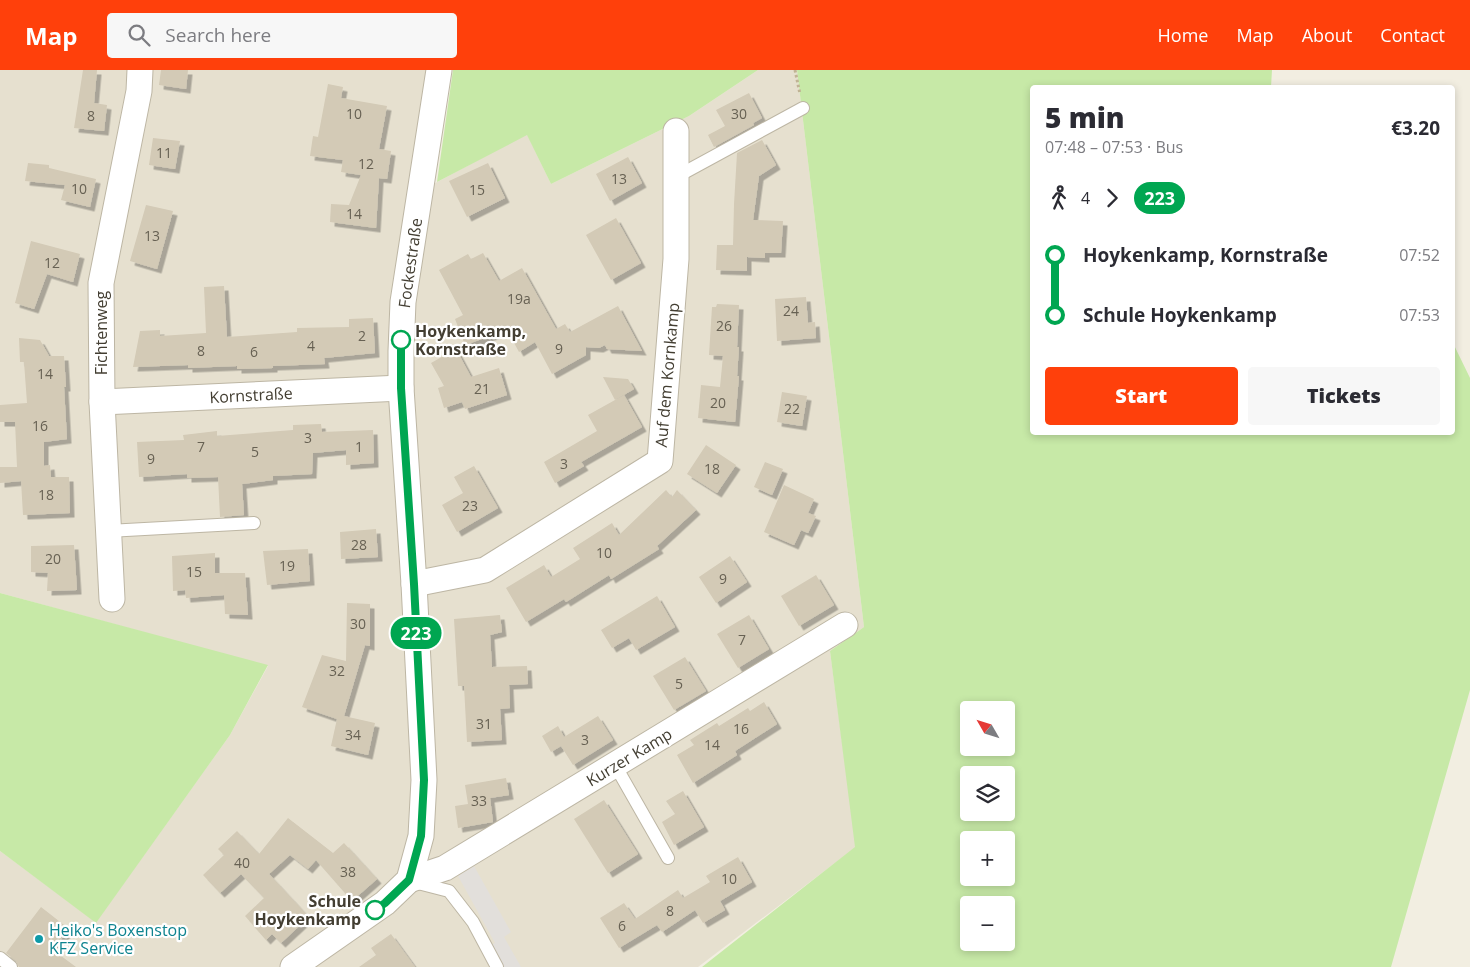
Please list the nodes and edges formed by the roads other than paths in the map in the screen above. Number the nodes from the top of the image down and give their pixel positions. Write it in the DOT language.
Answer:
graph roads {
  1 [pos="140,70"];
  2 [pos="439,70"];
  3 [pos="803,108"];
  4 [pos="676,131"];
  5 [pos="676,177"];
  6 [pos="401,388"];
  7 [pos="102,402"];
  8 [pos="254,523"];
  9 [pos="108,531"];
  10 [pos="414,584"];
  11 [pos="112,599"];
  12 [pos="845,625"];
  13 [pos="615,765"];
  14 [pos="668,858"];
  15 [pos="409,880"];
  16 [pos="0,958"];
  17 [pos="11,967"];
  18 [pos="293,967"];
  19 [pos="497,967"];
  1 -- 7 [label="street, Fichtenweg"];
  2 -- 6 [label="street, Fockestraße"];
  3 -- 5 [label="lane"];
  4 -- 5 [label="street, Auf dem Kornkamp"];
  5 -- 10 [label="street, Auf dem Kornkamp"];
  6 -- 7 [label="street, Kornstraße"];
  6 -- 10 [label="street, Fockestraße"];
  7 -- 9 [label="street, Fichtenweg"];
  8 -- 9 [label="lane"];
  9 -- 11 [label="street, Fichtenweg"];
  10 -- 15 [label="street, Fockestraße"];
  12 -- 13 [label="street, Kurzer Kamp"];
  13 -- 14 [label="lane"];
  13 -- 15 [label="street, Kurzer Kamp"];
  15 -- 18 [label="street"];
  15 -- 19 [label="lane"];
  16 -- 17 [label="lane"];
}
